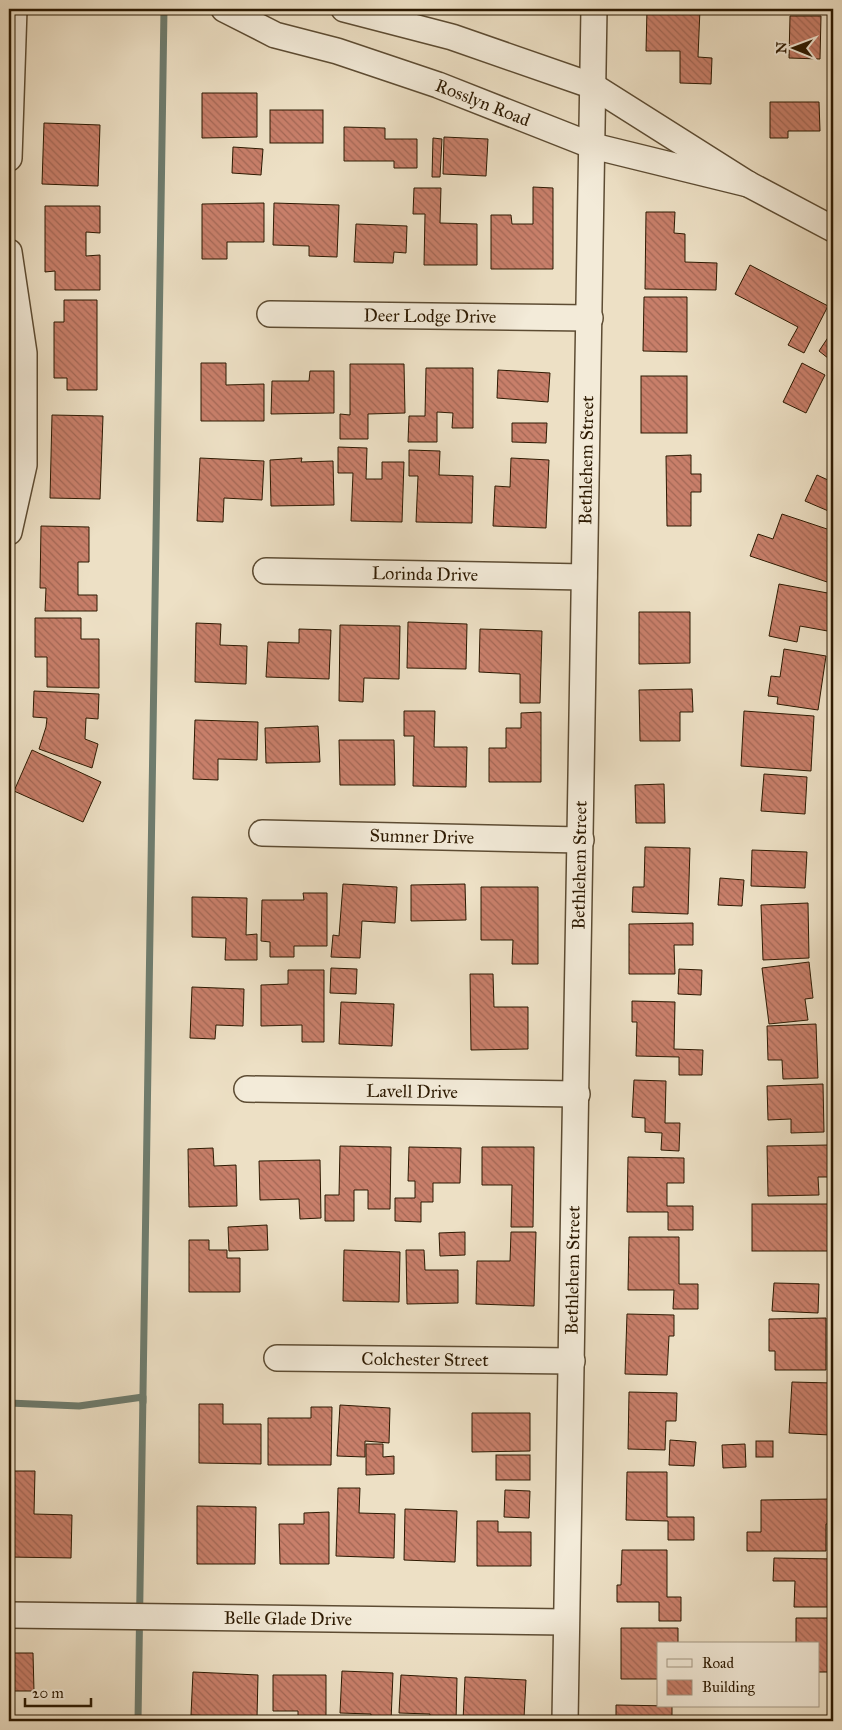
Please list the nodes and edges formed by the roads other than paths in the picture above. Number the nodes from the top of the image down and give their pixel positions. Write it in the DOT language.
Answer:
graph roads {
  1 [pos="14,9"];
  2 [pos="224,9"];
  3 [pos="344,9"];
  4 [pos="594,9"];
  5 [pos="593,86"];
  6 [pos="593,146"];
  7 [pos="9,158"];
  8 [pos="748,184"];
  9 [pos="833,229"];
  10 [pos="9,252"];
  11 [pos="270,314"];
  12 [pos="590,318"];
  13 [pos="9,532"];
  14 [pos="266,571"];
  15 [pos="584,577"];
  16 [pos="262,833"];
  17 [pos="581,840"];
  18 [pos="247,1089"];
  19 [pos="577,1094"];
  20 [pos="277,1358"];
  21 [pos="572,1361"];
  22 [pos="9,1615"];
  23 [pos="566,1622"];
  24 [pos="565,1721"];
  1 -- 7 [label="street"];
  2 -- 6 [label="street, Rosslyn Road"];
  3 -- 5 [label="street, Rosslyn Road"];
  4 -- 5 [label="street, Bethlehem Street"];
  5 -- 6 [label="street, Bethlehem Street"];
  5 -- 8 [label="street, Rosslyn Road"];
  6 -- 8 [label="street, Rosslyn Road"];
  6 -- 12 [label="street, Bethlehem Street"];
  8 -- 9 [label="street, Rosslyn Road"];
  10 -- 13 [label="street"];
  11 -- 12 [label="street, Deer Lodge Drive"];
  12 -- 15 [label="street, Bethlehem Street"];
  14 -- 15 [label="street, Lorinda Drive"];
  15 -- 17 [label="street, Bethlehem Street"];
  16 -- 17 [label="street, Sumner Drive"];
  17 -- 19 [label="street, Bethlehem Street"];
  18 -- 19 [label="street, Lavell Drive"];
  19 -- 21 [label="street, Bethlehem Street"];
  20 -- 21 [label="street, Colchester Street"];
  21 -- 23 [label="street, Bethlehem Street"];
  22 -- 23 [label="street, Belle Glade Drive"];
  23 -- 24 [label="street, Bethlehem Street"];
}
